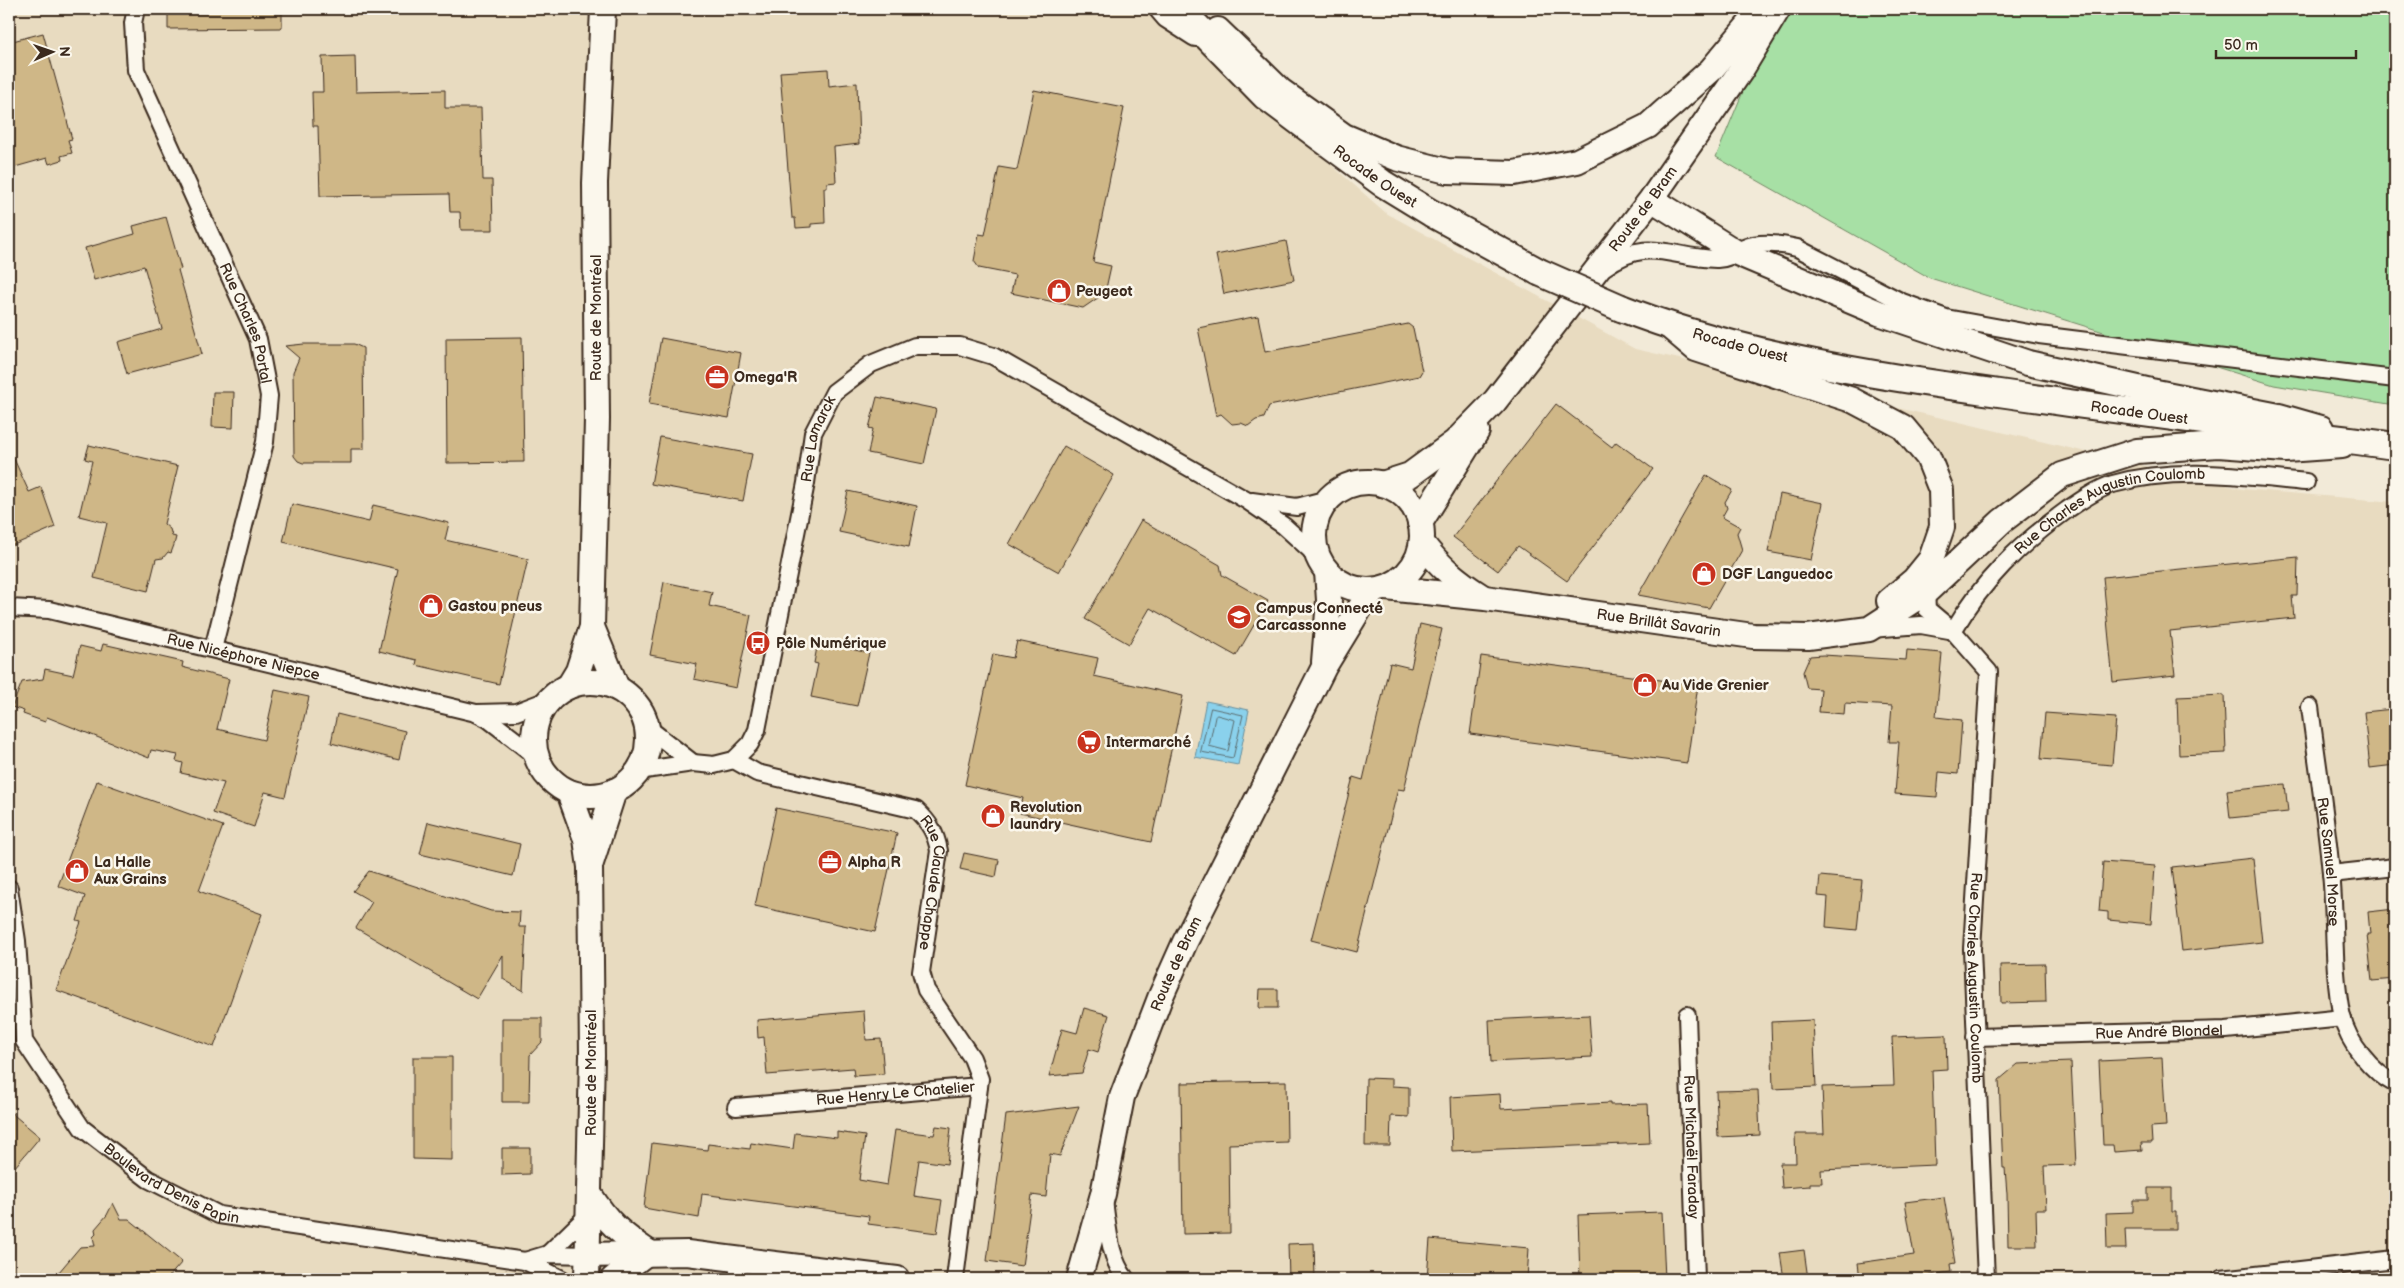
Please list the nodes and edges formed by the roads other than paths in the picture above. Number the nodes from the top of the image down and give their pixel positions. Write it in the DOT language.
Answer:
graph roads {
  1 [pos="136,9"];
  2 [pos="603,9"];
  3 [pos="1162,9"];
  4 [pos="1180,9"];
  5 [pos="1195,9"];
  6 [pos="1762,9"];
  7 [pos="1778,9"];
  8 [pos="1215,46"];
  9 [pos="1653,197"];
  10 [pos="1737,253"];
  11 [pos="1588,278"];
  12 [pos="1670,327"];
  13 [pos="2395,379"];
  14 [pos="1495,401"];
  15 [pos="2384,445"];
  16 [pos="2306,482"];
  17 [pos="1382,484"];
  18 [pos="1328,499"];
  19 [pos="1246,500"];
  20 [pos="1421,533"];
  21 [pos="1322,564"];
  22 [pos="1380,589"];
  23 [pos="1926,592"];
  24 [pos="1485,598"];
  25 [pos="9,608"];
  26 [pos="592,627"];
  27 [pos="1869,629"];
  28 [pos="1953,631"];
  29 [pos="1833,634"];
  30 [pos="214,649"];
  31 [pos="1324,666"];
  32 [pos="569,686"];
  33 [pos="617,688"];
  34 [pos="550,699"];
  35 [pos="2310,707"];
  36 [pos="476,713"];
  37 [pos="647,727"];
  38 [pos="537,757"];
  39 [pos="734,760"];
  40 [pos="693,764"];
  41 [pos="638,771"];
  42 [pos="614,791"];
  43 [pos="569,792"];
  44 [pos="590,867"];
  45 [pos="2395,867"];
  46 [pos="2331,874"];
  47 [pos="9,888"];
  48 [pos="1687,1015"];
  49 [pos="2343,1018"];
  50 [pos="9,1031"];
  51 [pos="1975,1037"];
  52 [pos="24,1041"];
  53 [pos="2395,1084"];
  54 [pos="980,1086"];
  55 [pos="1122,1097"];
  56 [pos="736,1107"];
  57 [pos="1103,1194"];
  58 [pos="589,1204"];
  59 [pos="648,1252"];
  60 [pos="548,1254"];
  61 [pos="587,1255"];
  62 [pos="2395,1259"];
  63 [pos="525,1261"];
  64 [pos="738,1270"];
  65 [pos="562,1279"];
  66 [pos="587,1279"];
  67 [pos="613,1279"];
  68 [pos="892,1279"];
  69 [pos="955,1279"];
  70 [pos="1062,1279"];
  71 [pos="1079,1279"];
  72 [pos="1126,1279"];
  73 [pos="1696,1279"];
  74 [pos="1986,1279"];
  75 [pos="2221,1279"];
  1 -- 30 [label="street, Rue Charles Portal"];
  2 -- 26 [label="main road, Route de Montréal"];
  3 -- 8 [label="main road"];
  4 -- 8 [label="main road, Rocade Ouest"];
  5 -- 6 [label="main road"];
  7 -- 9 [label="main road, Route de Bram"];
  8 -- 12 [label="main road, Rocade Ouest, bridge"];
  9 -- 10 [label="main road"];
  9 -- 11 [label="main road, Route de Bram"];
  10 -- 11 [label="street"];
  10 -- 13 [label="street"];
  10 -- 15 [label="main road"];
  11 -- 14 [label="main road, Route de Bram"];
  12 -- 15 [label="main road, Rocade Ouest"];
  12 -- 29 [label="main road"];
  14 -- 17 [label="main road, Route de Bram"];
  14 -- 20 [label="main road, Route de Bram"];
  15 -- 23 [label="main road"];
  16 -- 28 [label="street, Rue Charles Augustin Coulomb"];
  17 -- 18 [label="main road, Route de Bram"];
  17 -- 20 [label="main road, Route de Bram"];
  18 -- 19 [label="street, Rue Lamarck"];
  18 -- 21 [label="main road, Route de Bram"];
  19 -- 21 [label="street, Rue Lamarck"];
  19 -- 39 [label="street, Rue Lamarck"];
  20 -- 22 [label="main road, Route de Bram"];
  20 -- 24 [label="main road, Rue Brillât Savarin"];
  21 -- 22 [label="main road"];
  21 -- 31 [label="main road, Route de Bram"];
  22 -- 24 [label="main road, Rue Brillât Savarin"];
  22 -- 31 [label="main road, Route de Bram"];
  23 -- 27 [label="main road"];
  23 -- 28 [label="street, Rue Charles Augustin Coulomb"];
  24 -- 29 [label="main road, Rue Brillât Savarin"];
  25 -- 30 [label="street, Rue Nicéphore Niepce"];
  26 -- 32 [label="main road, Route de Montréal"];
  26 -- 33 [label="main road, Route de Montréal"];
  27 -- 28 [label="street"];
  27 -- 29 [label="main road, Rue Brillât Savarin"];
  28 -- 51 [label="street, Rue Charles Augustin Coulomb"];
  30 -- 36 [label="street, Rue Nicéphore Niepce"];
  31 -- 55 [label="main road, Route de Bram"];
  32 -- 33 [label="main road"];
  32 -- 34 [label="main road"];
  33 -- 37 [label="main road"];
  34 -- 36 [label="street, Rue Nicéphore Niepce"];
  34 -- 38 [label="main road"];
  35 -- 46 [label="street, Rue Samuel Morse"];
  36 -- 38 [label="street, Rue Nicéphore Niepce"];
  37 -- 40 [label="street"];
  37 -- 41 [label="main road"];
  38 -- 43 [label="main road"];
  39 -- 40 [label="street"];
  39 -- 54 [label="street, Rue Claude Chappe"];
  40 -- 41 [label="street"];
  41 -- 42 [label="main road"];
  42 -- 43 [label="main road"];
  42 -- 44 [label="main road, Route de Montréal"];
  43 -- 44 [label="main road, Route de Montréal"];
  44 -- 58 [label="main road, Route de Montréal"];
  45 -- 46 [label="street"];
  46 -- 49 [label="street, Rue Samuel Morse"];
  47 -- 52 [label="street, Boulevard Denis Papin"];
  48 -- 73 [label="street, Rue Michaël Faraday"];
  49 -- 51 [label="street, Rue André Blondel"];
  49 -- 53 [label="street, Rue Samuel Morse"];
  50 -- 52 [label="street"];
  51 -- 74 [label="street, Rue Charles Augustin Coulomb"];
  52 -- 63 [label="street, Boulevard Denis Papin"];
  54 -- 56 [label="street, Rue Henry Le Chatelier"];
  54 -- 69 [label="street, Rue Henry Le Chatelier"];
  55 -- 57 [label="main road, Route de Bram"];
  55 -- 70 [label="main road"];
  57 -- 71 [label="main road, Route de Bram"];
  57 -- 72 [label="street"];
  58 -- 59 [label="main road"];
  58 -- 60 [label="street, Boulevard Denis Papin"];
  58 -- 61 [label="main road, Route de Montréal"];
  59 -- 61 [label="main road"];
  59 -- 64 [label="main road"];
  59 -- 67 [label="main road"];
  60 -- 61 [label="street, Boulevard Denis Papin"];
  60 -- 63 [label="street, Boulevard Denis Papin"];
  61 -- 66 [label="main road, Route de Montréal"];
  62 -- 75 [label="street"];
  63 -- 65 [label="street, Boulevard Denis Papin"];
  64 -- 68 [label="main road"];
}
